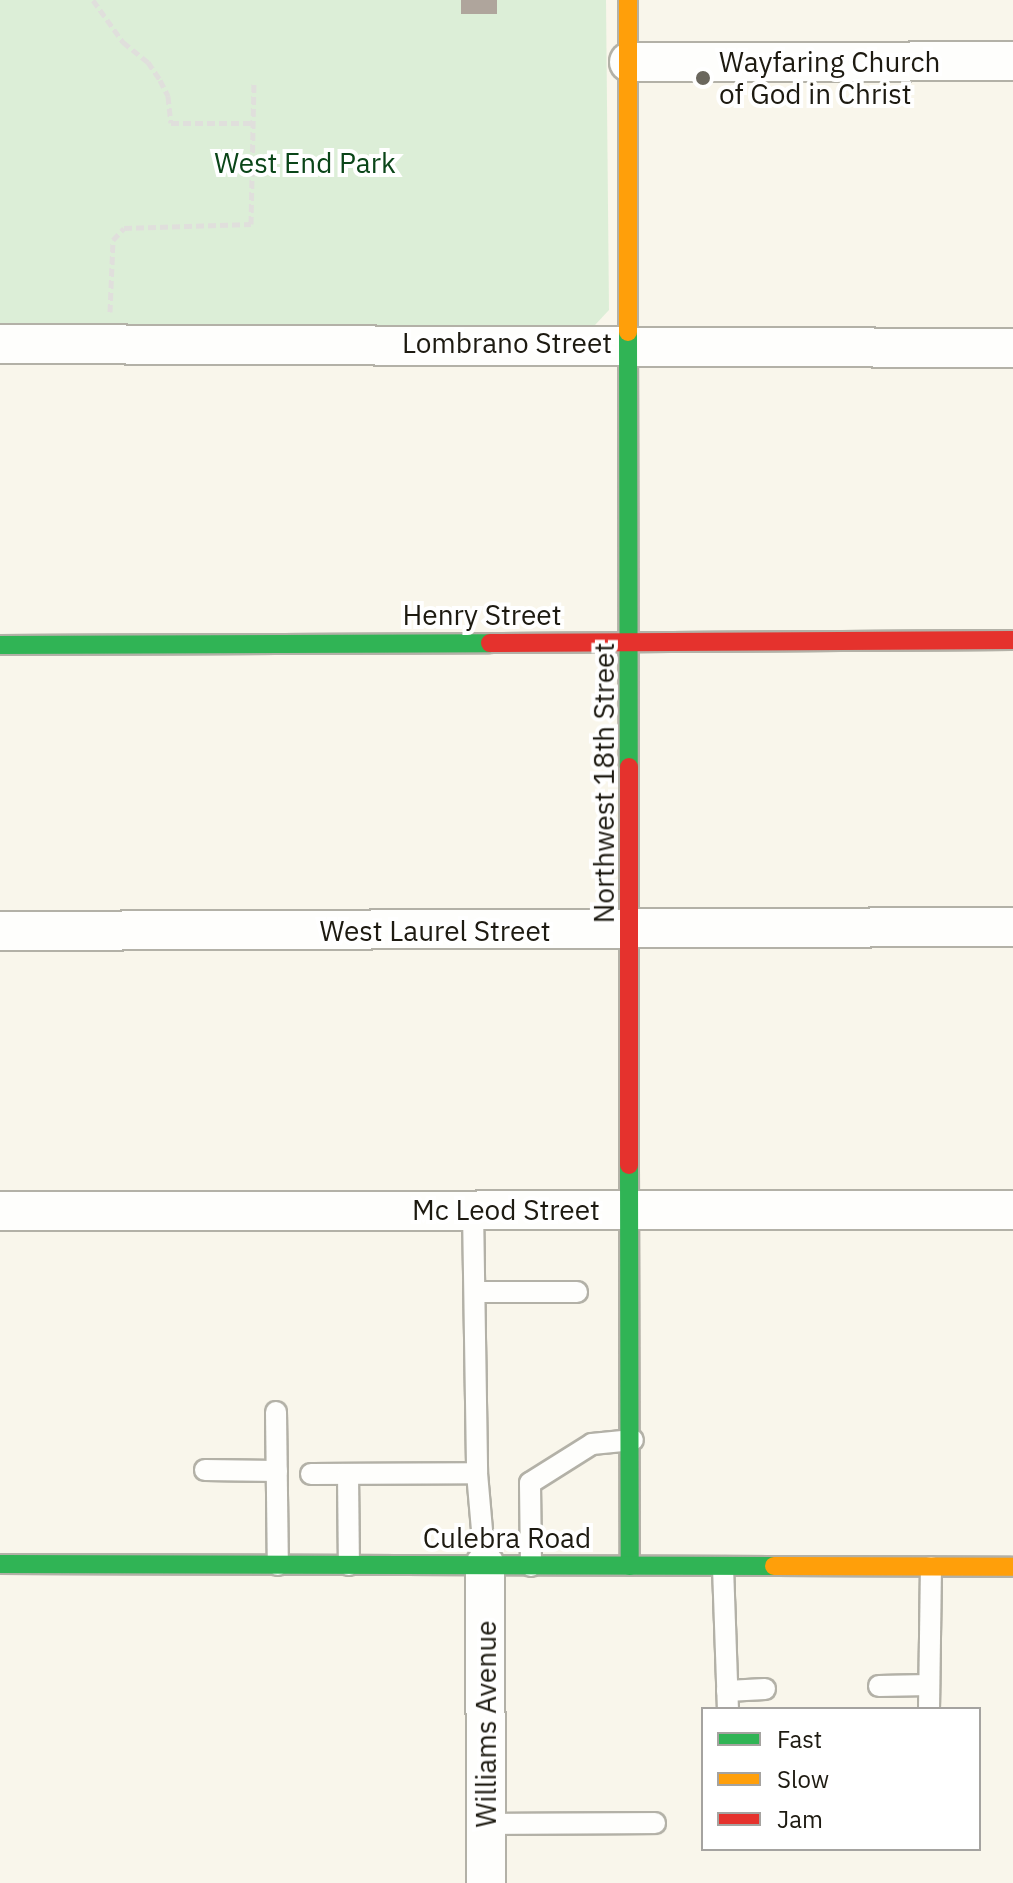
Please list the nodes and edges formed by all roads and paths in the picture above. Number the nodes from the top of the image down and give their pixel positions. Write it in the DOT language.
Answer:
graph roads {
  1 [pos="93,0"];
  2 [pos="628,0"];
  3 [pos="1013,61"];
  4 [pos="629,62"];
  5 [pos="254,83"];
  6 [pos="253,123"];
  7 [pos="110,321"];
  8 [pos="627,343"];
  9 [pos="0,344"];
  10 [pos="1013,348"];
  11 [pos="1013,640"];
  12 [pos="632,642"];
  13 [pos="0,645"];
  14 [pos="1013,927"];
  15 [pos="0,931"];
  16 [pos="632,931"];
  17 [pos="631,1209"];
  18 [pos="473,1210"];
  19 [pos="1013,1210"];
  20 [pos="0,1211"];
  21 [pos="475,1292"];
  22 [pos="577,1292"];
  23 [pos="276,1412"];
  24 [pos="633,1440"];
  25 [pos="205,1470"];
  26 [pos="277,1471"];
  27 [pos="477,1473"];
  28 [pos="311,1474"];
  29 [pos="348,1474"];
  30 [pos="0,1564"];
  31 [pos="278,1565"];
  32 [pos="349,1565"];
  33 [pos="485,1565"];
  34 [pos="531,1566"];
  35 [pos="630,1566"];
  36 [pos="723,1567"];
  37 [pos="931,1567"];
  38 [pos="1013,1567"];
  39 [pos="929,1685"];
  40 [pos="879,1686"];
  41 [pos="765,1689"];
  42 [pos="727,1700"];
  43 [pos="929,1707"];
  44 [pos="655,1823"];
  45 [pos="486,1824"];
  46 [pos="486,1883"];
  1 -- 6 [label="path"];
  2 -- 4 [label="street, Northwest 18th Street"];
  3 -- 4 [label="street"];
  4 -- 8 [label="street, Northwest 18th Street"];
  5 -- 6 [label="path"];
  6 -- 7 [label="path"];
  8 -- 9 [label="street, Lombrano Street"];
  8 -- 10 [label="street, Lombrano Street"];
  8 -- 12 [label="street, Northwest 18th Street"];
  11 -- 12 [label="street, Henry Street"];
  12 -- 13 [label="street, Henry Street"];
  12 -- 16 [label="street, Northwest 18th Street"];
  14 -- 16 [label="street, West Laurel Street"];
  15 -- 16 [label="street, West Laurel Street"];
  16 -- 17 [label="street, Northwest 18th Street"];
  17 -- 18 [label="street, Mc Leod Street"];
  17 -- 19 [label="street, Mc Leod Street"];
  17 -- 24 [label="street, Northwest 18th Street"];
  18 -- 20 [label="street, Mc Leod Street"];
  18 -- 21 [label="lane"];
  21 -- 22 [label="lane"];
  21 -- 27 [label="lane"];
  23 -- 26 [label="lane"];
  24 -- 34 [label="lane"];
  24 -- 35 [label="street, Northwest 18th Street"];
  25 -- 26 [label="lane"];
  26 -- 31 [label="lane"];
  27 -- 29 [label="lane"];
  27 -- 33 [label="lane"];
  28 -- 29 [label="lane"];
  29 -- 32 [label="lane"];
  30 -- 31 [label="street, Culebra Road"];
  31 -- 32 [label="street, Culebra Road"];
  32 -- 33 [label="street, Culebra Road"];
  33 -- 34 [label="street, Culebra Road"];
  33 -- 45 [label="street, Williams Avenue"];
  34 -- 35 [label="street, Culebra Road"];
  35 -- 36 [label="street, Culebra Road"];
  36 -- 37 [label="street, Culebra Road"];
  36 -- 42 [label="lane"];
  37 -- 38 [label="street, Culebra Road"];
  37 -- 39 [label="lane"];
  39 -- 40 [label="lane"];
  39 -- 43 [label="lane"];
  41 -- 42 [label="lane"];
  44 -- 45 [label="lane"];
  45 -- 46 [label="street, Williams Avenue"];
}
